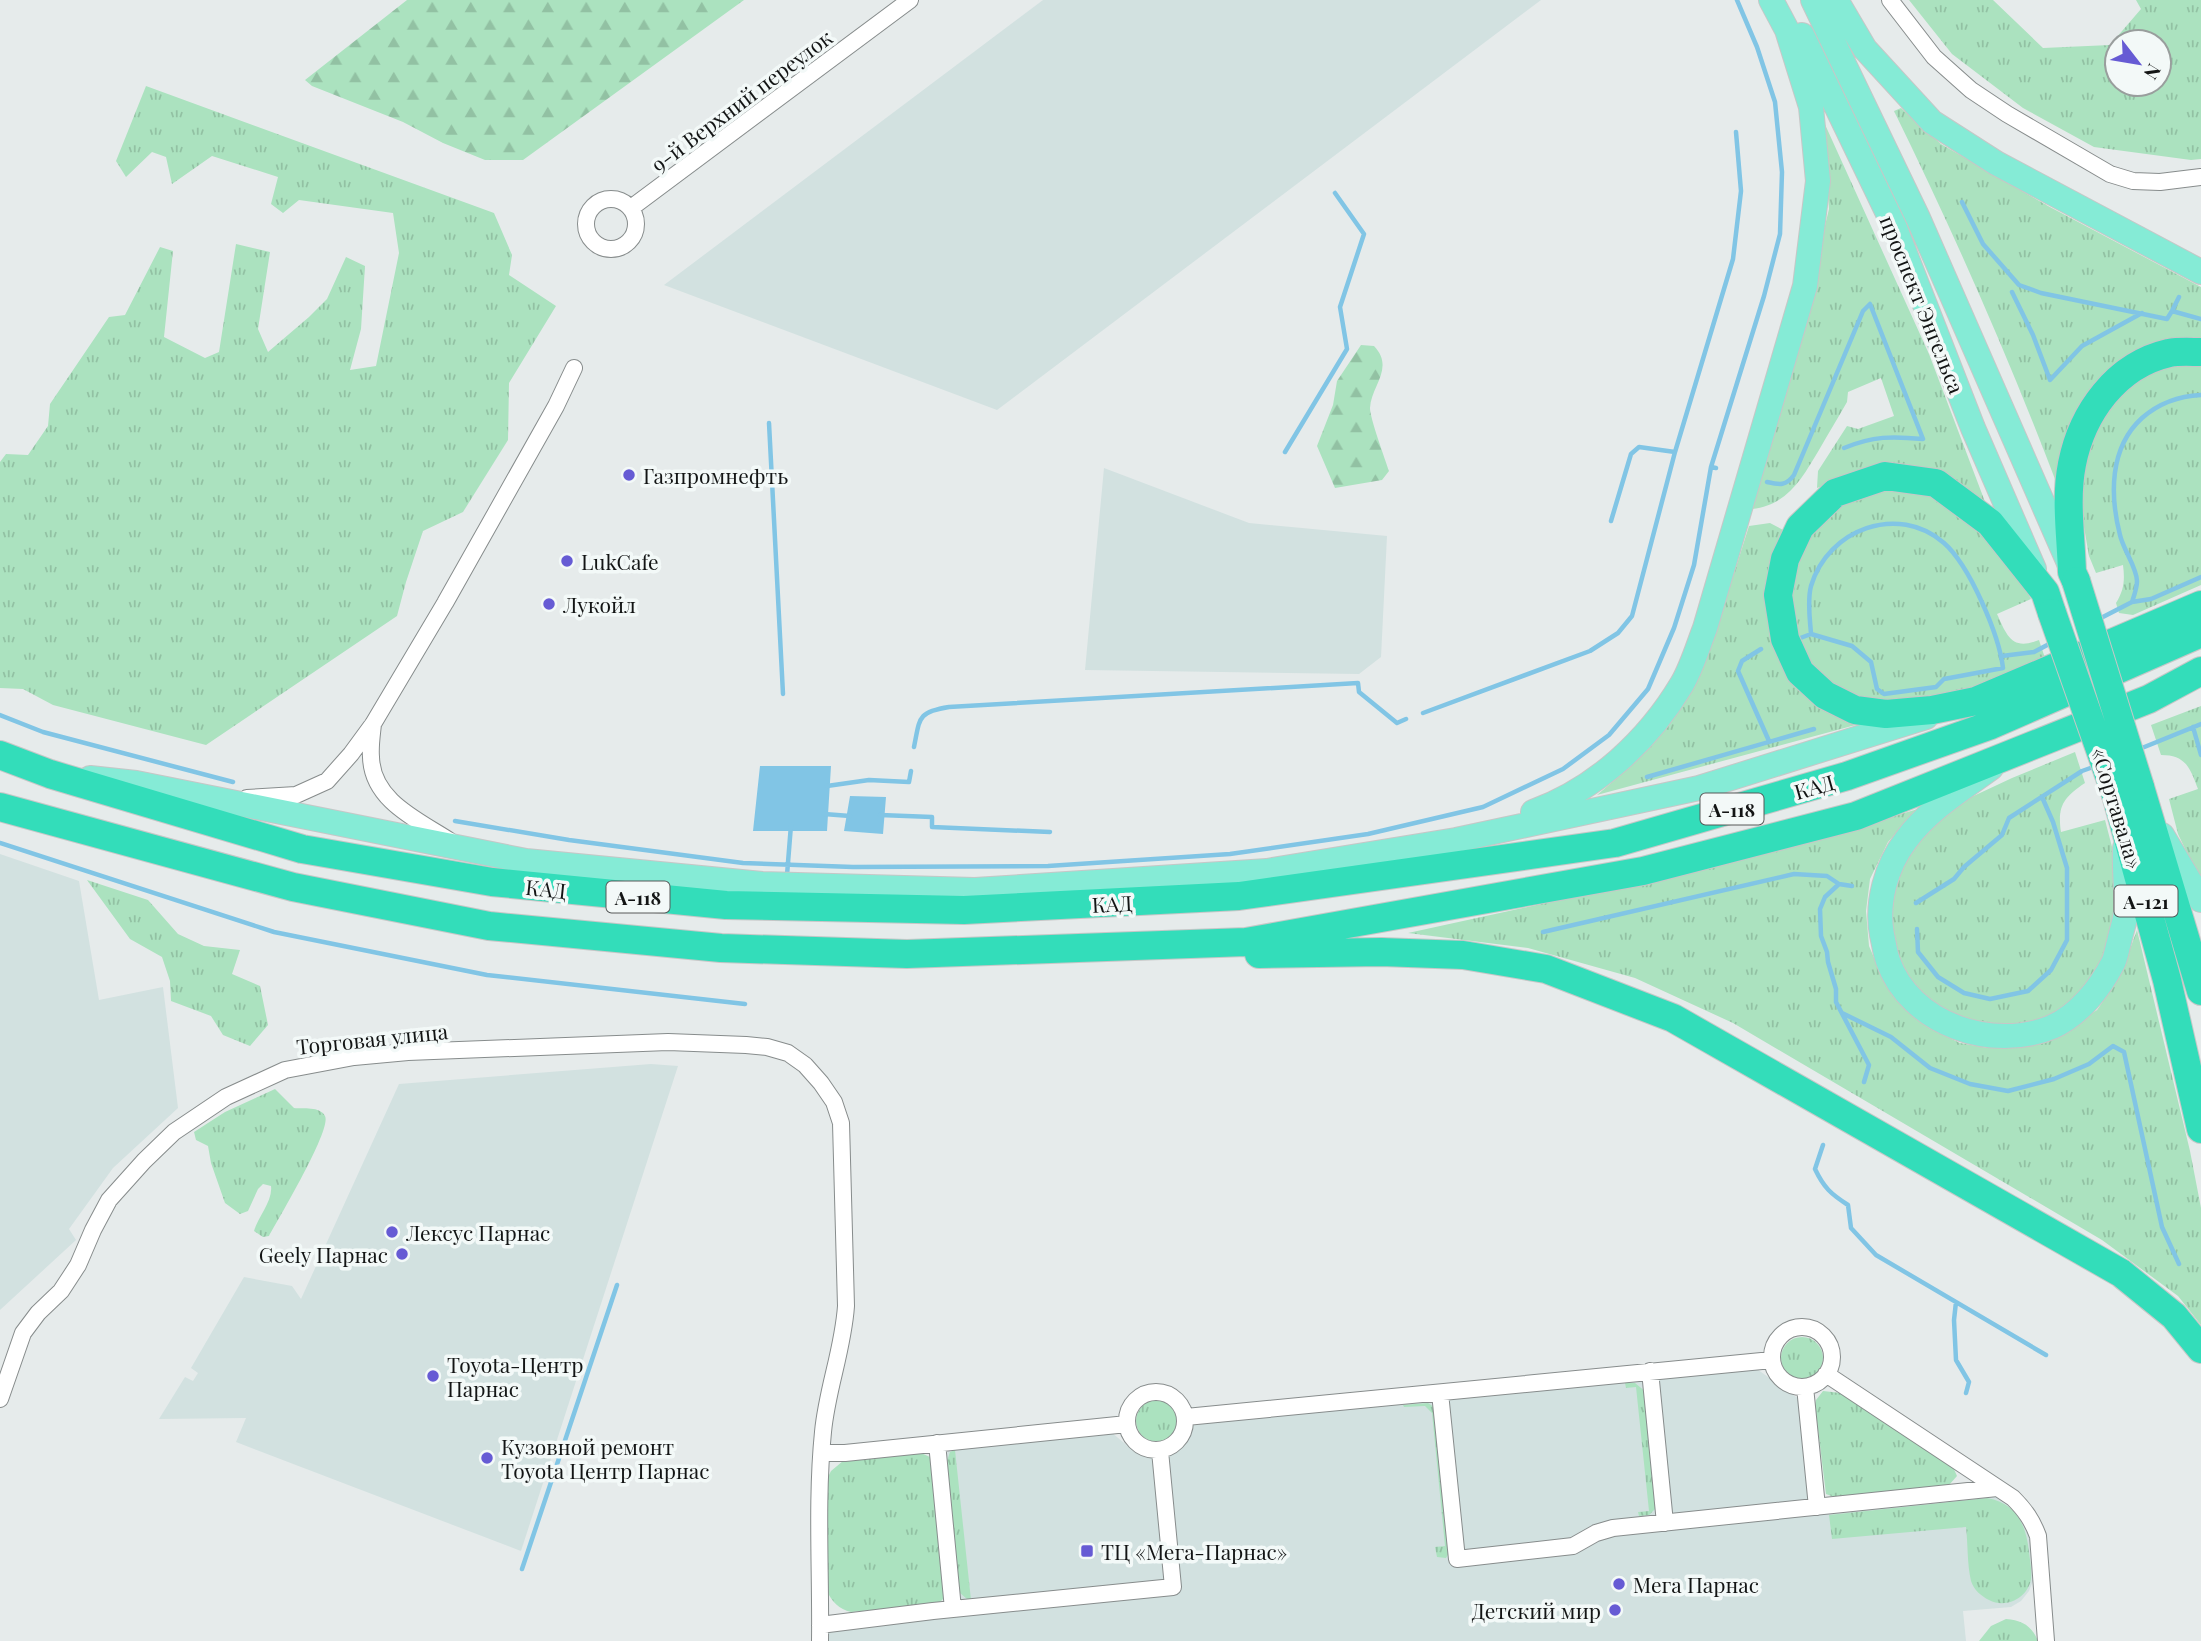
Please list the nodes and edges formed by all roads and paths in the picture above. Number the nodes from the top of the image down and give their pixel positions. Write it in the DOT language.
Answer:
graph roads {
  1 [pos="910,0"];
  2 [pos="1771,0"];
  3 [pos="1784,0"];
  4 [pos="1813,0"];
  5 [pos="1836,0"];
  6 [pos="1890,0"];
  7 [pos="2201,177"];
  8 [pos="631,208"];
  9 [pos="2201,272"];
  10 [pos="2201,352"];
  11 [pos="574,368"];
  12 [pos="2074,576"];
  13 [pos="2048,602"];
  14 [pos="2200,613"];
  15 [pos="2201,671"];
  16 [pos="2201,685"];
  17 [pos="2149,699"];
  18 [pos="1976,701"];
  19 [pos="373,724"];
  20 [pos="0,755"];
  21 [pos="2005,757"];
  22 [pos="50,774"];
  23 [pos="224,799"];
  24 [pos="2132,802"];
  25 [pos="0,807"];
  26 [pos="1456,840"];
  27 [pos="464,849"];
  28 [pos="2201,900"];
  29 [pos="1175,946"];
  30 [pos="2201,991"];
  31 [pos="2201,1129"];
  32 [pos="2201,1349"];
  33 [pos="1772,1360"];
  34 [pos="1650,1371"];
  35 [pos="1826,1374"];
  36 [pos="1805,1387"];
  37 [pos="1440,1393"];
  38 [pos="0,1399"];
  39 [pos="1186,1417"];
  40 [pos="1127,1424"];
  41 [pos="937,1443"];
  42 [pos="1160,1451"];
  43 [pos="822,1453"];
  44 [pos="1997,1488"];
  45 [pos="1816,1507"];
  46 [pos="1665,1523"];
  47 [pos="953,1609"];
  48 [pos="820,1633"];
  49 [pos="2046,1641"];
  1 -- 8 [label="street, 9-й Верхний переулок"];
  2 -- 26 [label="main road"];
  3 -- 13 [label="main road, проспект Энгельса"];
  4 -- 12 [label="main road, проспект Энгельса"];
  5 -- 9 [label="main road"];
  6 -- 7 [label="street"];
  10 -- 12 [label="highway, «Сортавала»"];
  11 -- 19 [label="street"];
  12 -- 24 [label="highway, «Сортавала», bridge"];
  13 -- 18 [label="highway, «Сортавала»"];
  13 -- 24 [label="highway, «Сортавала», bridge"];
  14 -- 18 [label="highway, «Сортавала»"];
  14 -- 22 [label="highway, КАД / А-118"];
  15 -- 17 [label="highway, КАД / А-118"];
  16 -- 17 [label="main road"];
  17 -- 21 [label="highway, КАД / А-118"];
  18 -- 26 [label="main road"];
  19 -- 23 [label="street"];
  19 -- 27 [label="street"];
  20 -- 22 [label="highway, КАД / А-118"];
  21 -- 24 [label="main road"];
  21 -- 29 [label="highway, КАД / А-118"];
  22 -- 23 [label="main road"];
  23 -- 27 [label="main road"];
  24 -- 28 [label="main road"];
  24 -- 30 [label="highway, «Сортавала» / А-121"];
  24 -- 31 [label="highway, «Сортавала» / А-121"];
  25 -- 29 [label="highway, КАД / А-118"];
  26 -- 27 [label="main road"];
  29 -- 32 [label="highway"];
  33 -- 34 [label="street"];
  33 -- 35 [label="street"];
  33 -- 36 [label="street"];
  34 -- 37 [label="street"];
  34 -- 46 [label="street"];
  35 -- 36 [label="street"];
  35 -- 44 [label="street"];
  36 -- 45 [label="street"];
  37 -- 39 [label="street"];
  37 -- 46 [label="street"];
  38 -- 43 [label="street, Торговая улица"];
  39 -- 40 [label="street"];
  39 -- 42 [label="street"];
  40 -- 41 [label="street"];
  40 -- 42 [label="street"];
  41 -- 43 [label="street"];
  41 -- 47 [label="street"];
  42 -- 47 [label="street"];
  43 -- 48 [label="street"];
  44 -- 45 [label="street"];
  44 -- 49 [label="street"];
  45 -- 46 [label="street"];
  47 -- 48 [label="street"];
}
